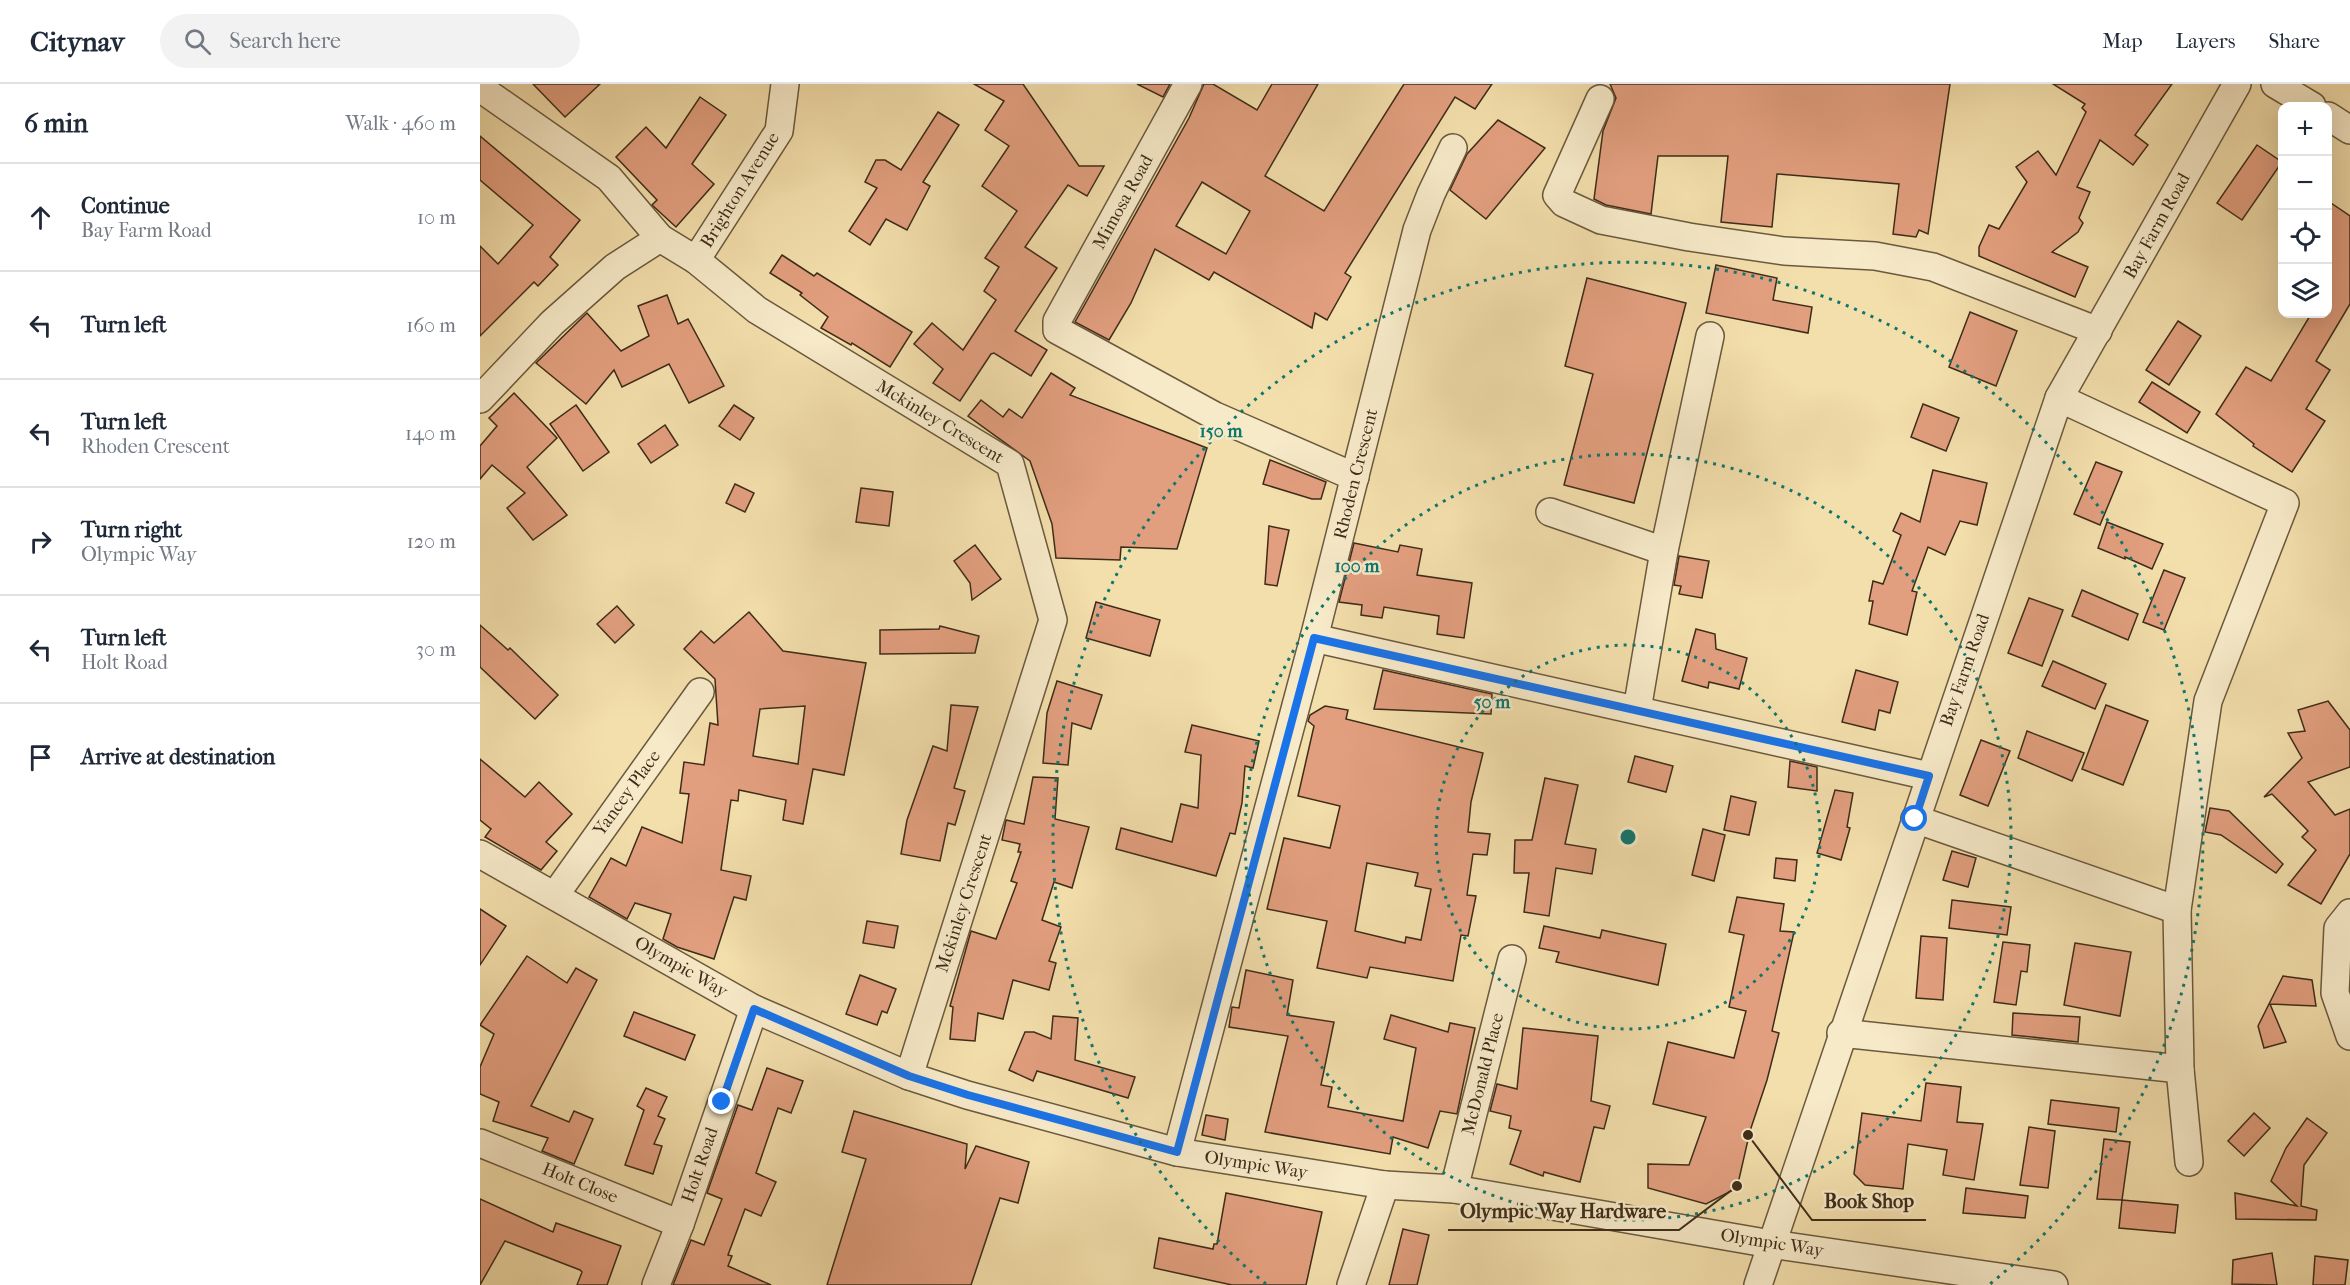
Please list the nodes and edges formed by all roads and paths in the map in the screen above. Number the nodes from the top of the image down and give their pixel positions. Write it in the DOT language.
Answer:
graph roads {
  1 [pos="785,84"];
  2 [pos="1188,84"];
  3 [pos="2237,84"];
  4 [pos="2275,84"];
  5 [pos="480,88"];
  6 [pos="1600,99"];
  7 [pos="2305,102"];
  8 [pos="2332,119"];
  9 [pos="2350,130"];
  10 [pos="1453,148"];
  11 [pos="660,238"];
  12 [pos="696,260"];
  13 [pos="2098,331"];
  14 [pos="1710,336"];
  15 [pos="2059,398"];
  16 [pos="480,399"];
  17 [pos="1355,477"];
  18 [pos="1550,512"];
  19 [pos="1664,551"];
  20 [pos="1314,638"];
  21 [pos="700,692"];
  22 [pos="1637,710"];
  23 [pos="1929,776"];
  24 [pos="1915,819"];
  25 [pos="480,854"];
  26 [pos="555,895"];
  27 [pos="2177,910"];
  28 [pos="2350,913"];
  29 [pos="1512,959"];
  30 [pos="754,1009"];
  31 [pos="1841,1033"];
  32 [pos="2350,1036"];
  33 [pos="2180,1069"];
  34 [pos="909,1076"];
  35 [pos="480,1143"];
  36 [pos="1177,1152"];
  37 [pos="2189,1162"];
  38 [pos="1384,1185"];
  39 [pos="1454,1189"];
  40 [pos="680,1224"];
  41 [pos="1771,1244"];
  42 [pos="656,1285"];
  43 [pos="1351,1285"];
  44 [pos="1758,1285"];
  45 [pos="2054,1285"];
  1 -- 12 [label="street, Brighton Avenue"];
  2 -- 17 [label="street, Mimosa Road"];
  3 -- 13 [label="street, Bay Farm Road"];
  4 -- 7 [label="street"];
  5 -- 11 [label="street, Mckinley Crescent"];
  6 -- 13 [label="street"];
  8 -- 9 [label="street"];
  10 -- 17 [label="street, Rhoden Crescent"];
  11 -- 12 [label="street, Mckinley Crescent"];
  11 -- 16 [label="street"];
  12 -- 34 [label="street, Mckinley Crescent"];
  13 -- 15 [label="street, Bay Farm Road"];
  14 -- 19 [label="street"];
  15 -- 23 [label="street, Bay Farm Road"];
  15 -- 27 [label="street"];
  17 -- 20 [label="street, Rhoden Crescent"];
  18 -- 19 [label="street"];
  19 -- 22 [label="street"];
  20 -- 22 [label="street"];
  20 -- 36 [label="street, Rhoden Crescent"];
  21 -- 26 [label="street, Yancey Place"];
  22 -- 23 [label="street"];
  23 -- 24 [label="street, Bay Farm Road"];
  24 -- 27 [label="street"];
  24 -- 31 [label="street, Bay Farm Road"];
  25 -- 26 [label="street, Olympic Way"];
  26 -- 30 [label="street, Olympic Way"];
  27 -- 33 [label="street"];
  28 -- 32 [label="street"];
  29 -- 39 [label="street, McDonald Place"];
  30 -- 34 [label="street, Olympic Way"];
  30 -- 40 [label="street, Holt Road"];
  31 -- 33 [label="street"];
  31 -- 41 [label="street, Bay Farm Road"];
  33 -- 37 [label="street"];
  34 -- 36 [label="street, Olympic Way"];
  35 -- 40 [label="street, Holt Close"];
  36 -- 38 [label="street, Olympic Way"];
  38 -- 39 [label="street, Olympic Way"];
  38 -- 43 [label="street"];
  39 -- 41 [label="street, Olympic Way"];
  40 -- 42 [label="street, Holt Road"];
  41 -- 44 [label="street, Bay Farm Road"];
  41 -- 45 [label="street, Olympic Way"];
}
